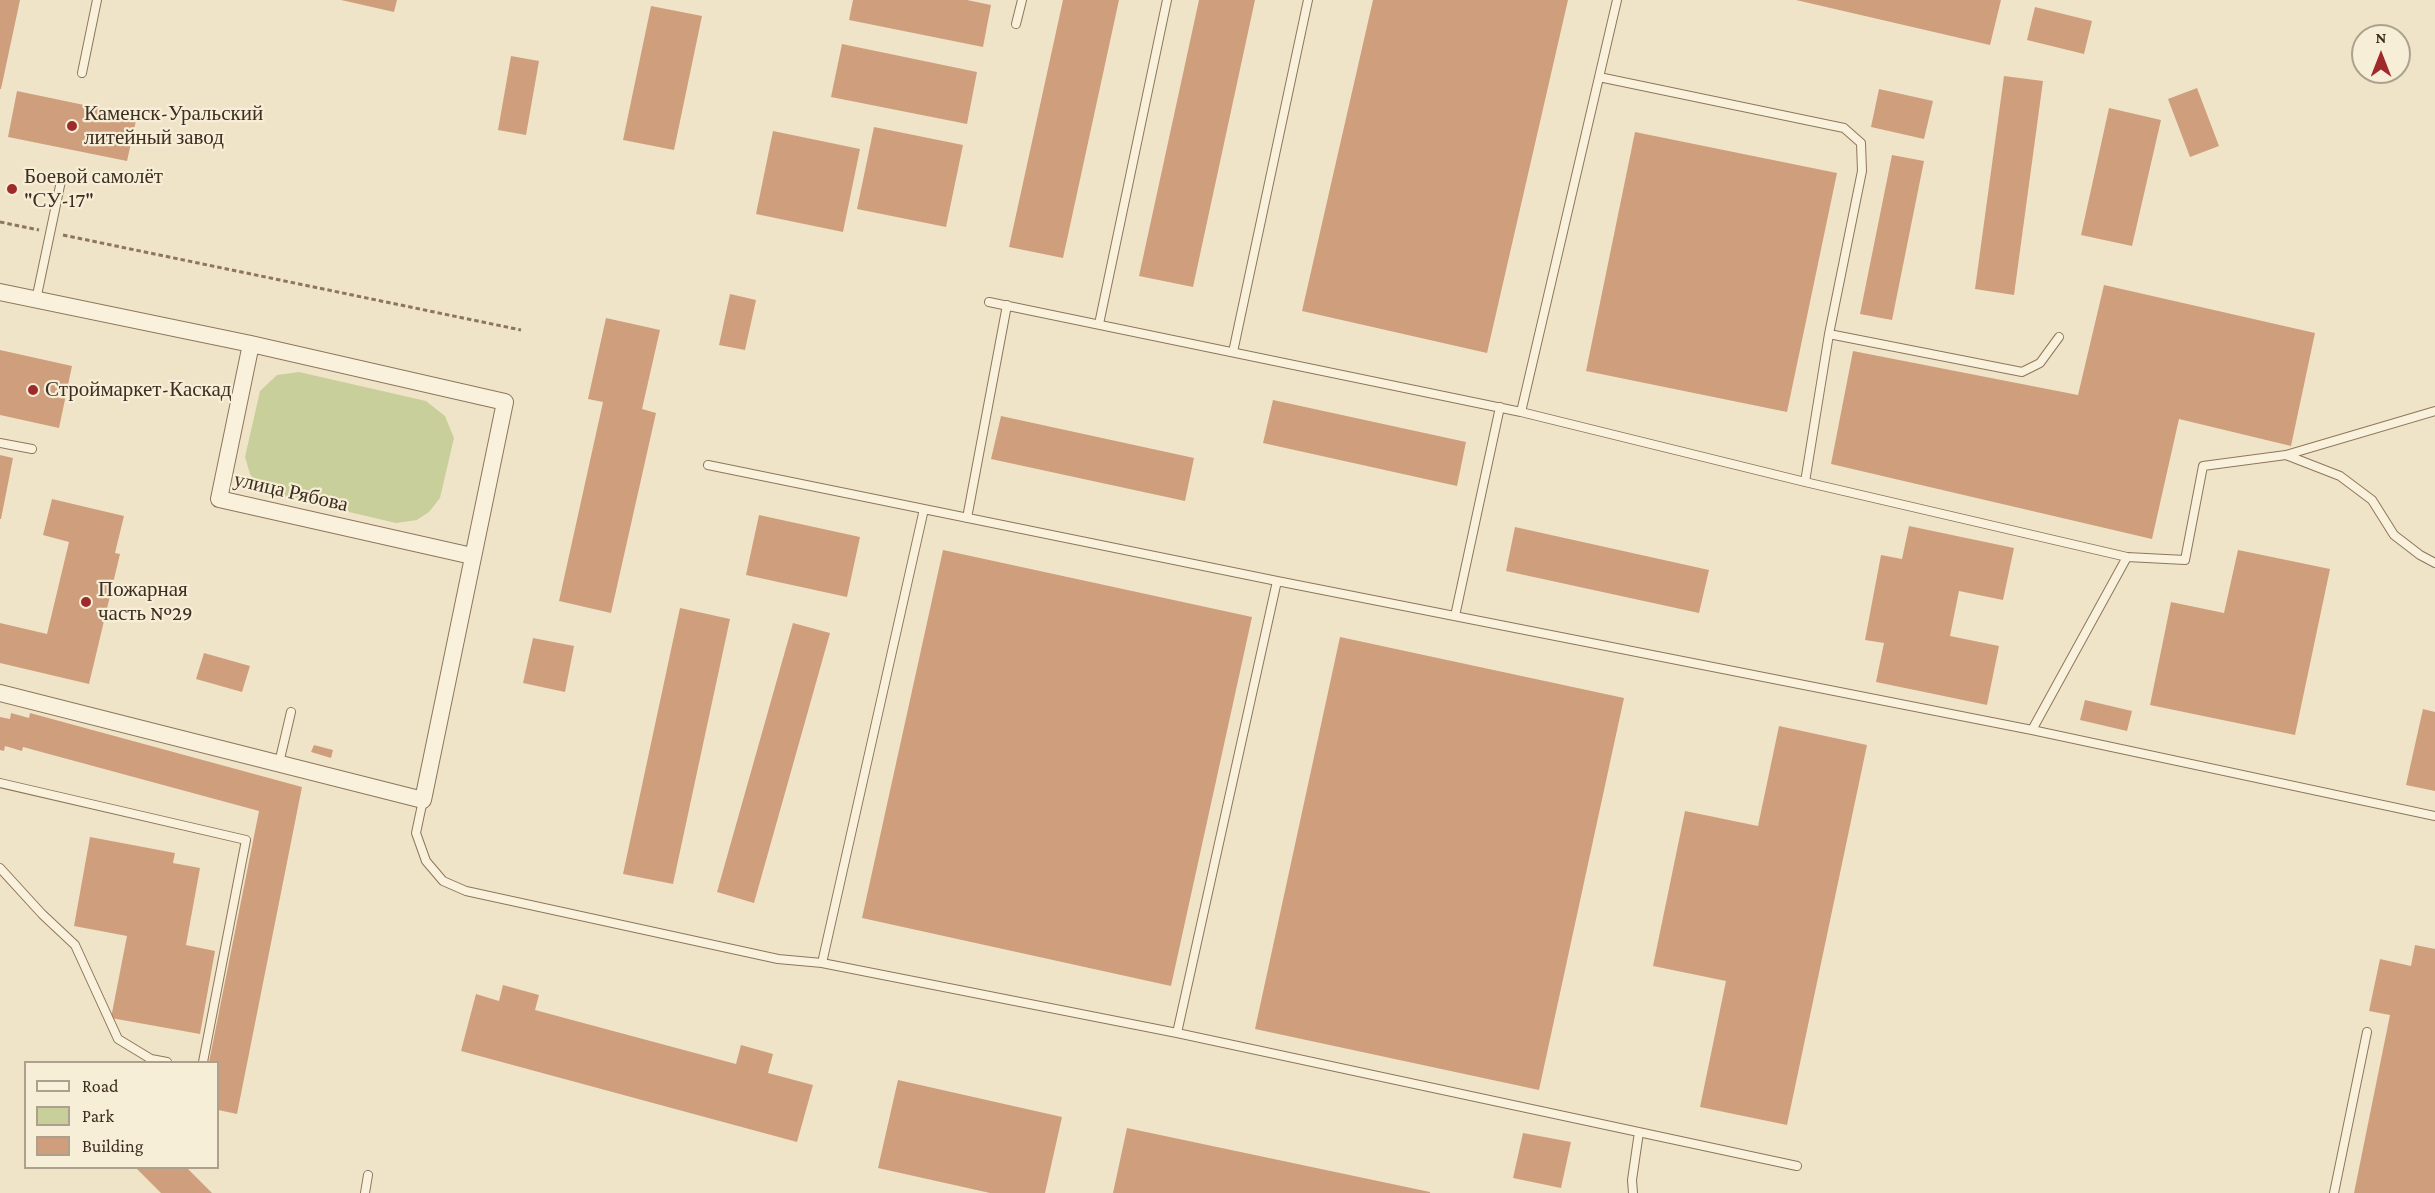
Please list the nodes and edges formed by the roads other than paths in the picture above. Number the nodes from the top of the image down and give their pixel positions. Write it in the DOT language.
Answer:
graph roads {
  1 [pos="97,0"];
  2 [pos="1022,0"];
  3 [pos="1167,0"];
  4 [pos="1308,0"];
  5 [pos="1617,0"];
  6 [pos="1016,24"];
  7 [pos="82,73"];
  8 [pos="1599,77"];
  9 [pos="61,181"];
  10 [pos="0,292"];
  11 [pos="36,300"];
  12 [pos="989,302"];
  13 [pos="1007,305"];
  14 [pos="1099,324"];
  15 [pos="1829,334"];
  16 [pos="2059,338"];
  17 [pos="251,344"];
  18 [pos="1233,352"];
  19 [pos="1500,407"];
  20 [pos="2435,411"];
  21 [pos="1521,412"];
  22 [pos="0,443"];
  23 [pos="32,449"];
  24 [pos="2286,455"];
  25 [pos="708,465"];
  26 [pos="1805,482"];
  27 [pos="924,509"];
  28 [pos="967,518"];
  29 [pos="472,556"];
  30 [pos="2127,556"];
  31 [pos="2435,563"];
  32 [pos="1277,581"];
  33 [pos="1455,616"];
  34 [pos="0,693"];
  35 [pos="291,712"];
  36 [pos="2032,730"];
  37 [pos="279,763"];
  38 [pos="0,783"];
  39 [pos="423,800"];
  40 [pos="2435,816"];
  41 [pos="0,868"];
  42 [pos="822,963"];
  43 [pos="2367,1032"];
  44 [pos="1178,1033"];
  45 [pos="162,1061"];
  46 [pos="203,1061"];
  47 [pos="1639,1132"];
  48 [pos="1797,1166"];
  49 [pos="369,1175"];
  50 [pos="365,1193"];
  51 [pos="1633,1193"];
  52 [pos="2334,1193"];
  1 -- 7 [label="lane"];
  2 -- 6 [label="lane"];
  3 -- 14 [label="lane"];
  4 -- 18 [label="lane"];
  5 -- 8 [label="lane"];
  8 -- 15 [label="lane"];
  8 -- 21 [label="lane"];
  9 -- 11 [label="lane"];
  10 -- 11 [label="street"];
  11 -- 17 [label="street"];
  12 -- 13 [label="lane"];
  13 -- 14 [label="lane"];
  13 -- 28 [label="lane"];
  14 -- 18 [label="lane"];
  15 -- 16 [label="lane"];
  15 -- 26 [label="lane"];
  17 -- 29 [label="street, улица Рябова"];
  17 -- 29 [label="street"];
  18 -- 19 [label="lane"];
  19 -- 21 [label="lane"];
  19 -- 33 [label="lane"];
  20 -- 24 [label="lane"];
  21 -- 26 [label="lane"];
  22 -- 23 [label="lane"];
  24 -- 30 [label="lane"];
  24 -- 31 [label="lane"];
  25 -- 27 [label="lane"];
  26 -- 30 [label="lane"];
  27 -- 28 [label="lane"];
  27 -- 42 [label="lane"];
  28 -- 32 [label="lane"];
  29 -- 39 [label="street"];
  30 -- 36 [label="lane"];
  32 -- 33 [label="lane"];
  32 -- 44 [label="lane"];
  33 -- 36 [label="lane"];
  34 -- 37 [label="street"];
  35 -- 37 [label="lane"];
  36 -- 40 [label="lane"];
  37 -- 39 [label="street"];
  38 -- 46 [label="lane"];
  39 -- 42 [label="lane"];
  41 -- 45 [label="lane"];
  42 -- 44 [label="lane"];
  43 -- 52 [label="lane"];
  44 -- 47 [label="lane"];
  47 -- 48 [label="lane"];
  47 -- 51 [label="lane"];
  49 -- 50 [label="lane"];
}
